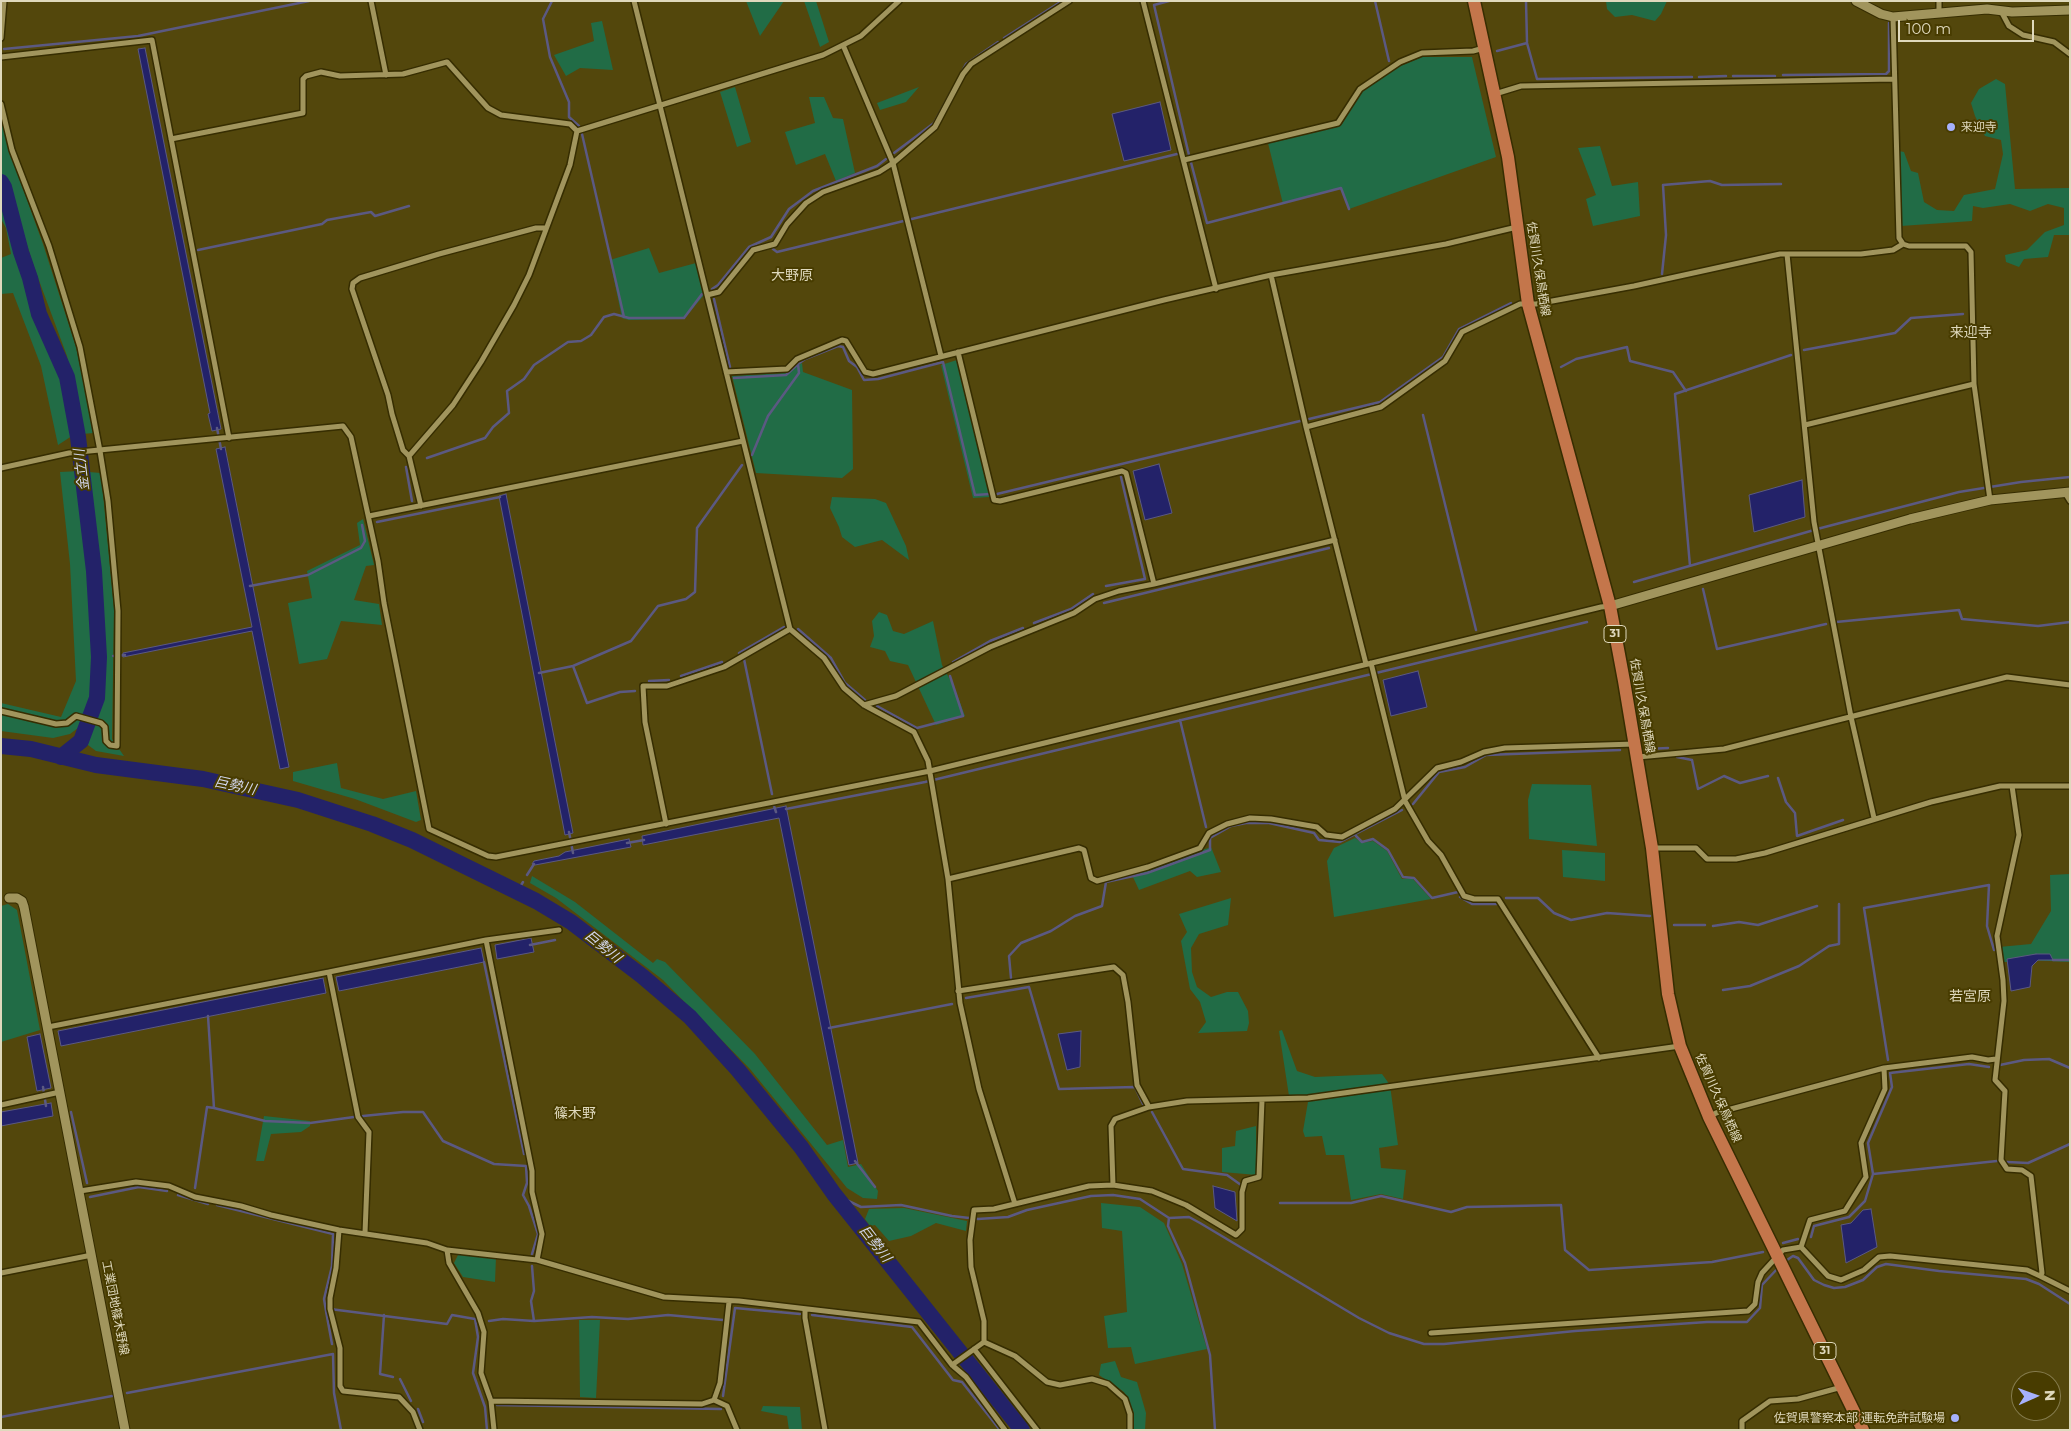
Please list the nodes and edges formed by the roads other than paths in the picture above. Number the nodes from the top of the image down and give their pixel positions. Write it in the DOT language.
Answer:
graph roads {
  1 [pos="4,1"];
  2 [pos="372,1"];
  3 [pos="634,1"];
  4 [pos="899,1"];
  5 [pos="1069,1"];
  6 [pos="1143,1"];
  7 [pos="1474,1"];
  8 [pos="1856,1"];
  9 [pos="1938,1"];
  10 [pos="2070,10"];
  11 [pos="2001,11"];
  12 [pos="1939,13"];
  13 [pos="1893,17"];
  14 [pos="1,38"];
  15 [pos="843,45"];
  16 [pos="1484,48"];
  17 [pos="2070,54"];
  18 [pos="1,57"];
  19 [pos="386,75"];
  20 [pos="1893,79"];
  21 [pos="1494,94"];
  22 [pos="1,104"];
  23 [pos="661,106"];
  24 [pos="577,131"];
  25 [pos="171,138"];
  26 [pos="1185,159"];
  27 [pos="893,163"];
  28 [pos="1518,227"];
  29 [pos="545,228"];
  30 [pos="1903,244"];
  31 [pos="1788,254"];
  32 [pos="1271,275"];
  33 [pos="1216,289"];
  34 [pos="707,295"];
  35 [pos="1528,304"];
  36 [pos="958,352"];
  37 [pos="941,356"];
  38 [pos="726,372"];
  39 [pos="1974,384"];
  40 [pos="1805,425"];
  41 [pos="1306,427"];
  42 [pos="229,438"];
  43 [pos="743,441"];
  44 [pos="100,451"];
  45 [pos="409,456"];
  46 [pos="1,468"];
  47 [pos="2068,495"];
  48 [pos="1989,496"];
  49 [pos="421,506"];
  50 [pos="368,516"];
  51 [pos="1335,540"];
  52 [pos="1817,540"];
  53 [pos="1154,584"];
  54 [pos="1610,606"];
  55 [pos="790,629"];
  56 [pos="1369,664"];
  57 [pos="2070,685"];
  58 [pos="864,705"];
  59 [pos="1,711"];
  60 [pos="1850,718"];
  61 [pos="1636,750"];
  62 [pos="930,771"];
  63 [pos="2012,786"];
  64 [pos="2070,786"];
  65 [pos="1405,801"];
  66 [pos="1874,818"];
  67 [pos="666,824"];
  68 [pos="1652,848"];
  69 [pos="948,879"];
  70 [pos="5,899"];
  71 [pos="559,930"];
  72 [pos="486,940"];
  73 [pos="329,972"];
  74 [pos="958,991"];
  75 [pos="48,1027"];
  76 [pos="1680,1046"];
  77 [pos="1600,1058"];
  78 [pos="1996,1059"];
  79 [pos="1884,1068"];
  80 [pos="60,1092"];
  81 [pos="1262,1100"];
  82 [pos="1,1105"];
  83 [pos="1149,1107"];
  84 [pos="1709,1117"];
  85 [pos="1113,1185"];
  86 [pos="80,1191"];
  87 [pos="1015,1204"];
  88 [pos="339,1230"];
  89 [pos="365,1234"];
  90 [pos="1801,1247"];
  91 [pos="447,1250"];
  92 [pos="92,1255"];
  93 [pos="1779,1256"];
  94 [pos="537,1260"];
  95 [pos="1,1273"];
  96 [pos="2040,1276"];
  97 [pos="2070,1291"];
  98 [pos="729,1302"];
  99 [pos="805,1309"];
  100 [pos="1431,1333"];
  101 [pos="984,1342"];
  102 [pos="974,1350"];
  103 [pos="952,1365"];
  104 [pos="1842,1387"];
  105 [pos="714,1400"];
  106 [pos="491,1401"];
  107 [pos="125,1430"];
  108 [pos="420,1430"];
  109 [pos="494,1430"];
  110 [pos="737,1430"];
  111 [pos="825,1430"];
  112 [pos="1005,1430"];
  113 [pos="1038,1430"];
  114 [pos="1130,1430"];
  115 [pos="1742,1430"];
  116 [pos="1863,1430"];
  1 -- 14 [label="street"];
  2 -- 19 [label="street"];
  3 -- 23 [label="street"];
  4 -- 15 [label="street"];
  5 -- 27 [label="street"];
  6 -- 26 [label="street"];
  7 -- 16 [label="main road, 佐賀川久保鳥栖線 / 31"];
  8 -- 13 [label="street"];
  9 -- 12 [label="street"];
  10 -- 11 [label="street"];
  11 -- 12 [label="street"];
  11 -- 17 [label="street"];
  12 -- 13 [label="street"];
  13 -- 20 [label="street"];
  15 -- 23 [label="street"];
  15 -- 27 [label="street"];
  16 -- 21 [label="main road, 佐賀川久保鳥栖線 / 31"];
  16 -- 26 [label="street"];
  18 -- 25 [label="street"];
  19 -- 24 [label="street"];
  19 -- 25 [label="street"];
  20 -- 21 [label="street"];
  20 -- 30 [label="street"];
  21 -- 28 [label="main road, 佐賀川久保鳥栖線 / 31"];
  22 -- 44 [label="street"];
  23 -- 24 [label="street"];
  23 -- 34 [label="street"];
  24 -- 29 [label="street"];
  25 -- 42 [label="street"];
  26 -- 33 [label="street"];
  27 -- 34 [label="street"];
  27 -- 37 [label="street"];
  28 -- 32 [label="street"];
  28 -- 35 [label="main road, 佐賀川久保鳥栖線 / 31"];
  29 -- 45 [label="street"];
  29 -- 45 [label="street"];
  30 -- 31 [label="street"];
  30 -- 39 [label="street"];
  31 -- 35 [label="street"];
  31 -- 40 [label="street"];
  32 -- 33 [label="street"];
  32 -- 41 [label="street"];
  33 -- 36 [label="street"];
  34 -- 38 [label="street"];
  35 -- 41 [label="street"];
  35 -- 54 [label="main road, 佐賀川久保鳥栖線 / 31"];
  36 -- 37 [label="street"];
  36 -- 53 [label="street"];
  37 -- 38 [label="street"];
  38 -- 43 [label="street"];
  39 -- 40 [label="street"];
  39 -- 48 [label="street"];
  40 -- 52 [label="street"];
  41 -- 51 [label="street"];
  42 -- 44 [label="street"];
  42 -- 50 [label="street"];
  43 -- 49 [label="street"];
  43 -- 55 [label="street"];
  44 -- 46 [label="street"];
  44 -- 59 [label="street"];
  45 -- 49 [label="street"];
  47 -- 48 [label="street"];
  48 -- 52 [label="street"];
  49 -- 50 [label="street"];
  50 -- 67 [label="street"];
  51 -- 53 [label="street"];
  51 -- 56 [label="street"];
  52 -- 54 [label="street"];
  52 -- 60 [label="street"];
  53 -- 58 [label="street"];
  54 -- 56 [label="street"];
  54 -- 61 [label="main road, 佐賀川久保鳥栖線 / 31"];
  55 -- 58 [label="street"];
  55 -- 67 [label="street"];
  56 -- 62 [label="street"];
  56 -- 65 [label="street"];
  57 -- 60 [label="street"];
  58 -- 62 [label="street"];
  60 -- 61 [label="street"];
  60 -- 66 [label="street"];
  61 -- 65 [label="street"];
  61 -- 68 [label="main road, 佐賀川久保鳥栖線 / 31"];
  62 -- 67 [label="street"];
  62 -- 69 [label="street"];
  63 -- 64 [label="street"];
  63 -- 66 [label="street"];
  63 -- 78 [label="street"];
  65 -- 69 [label="street"];
  65 -- 77 [label="street"];
  66 -- 68 [label="street"];
  68 -- 76 [label="main road, 佐賀川久保鳥栖線 / 31"];
  69 -- 74 [label="street"];
  70 -- 75 [label="street, 工業団地篠木野線"];
  71 -- 72 [label="street"];
  72 -- 73 [label="street"];
  72 -- 94 [label="street"];
  73 -- 75 [label="street"];
  73 -- 89 [label="street"];
  74 -- 83 [label="street"];
  74 -- 87 [label="street"];
  75 -- 80 [label="street, 工業団地篠木野線"];
  76 -- 77 [label="street"];
  76 -- 84 [label="main road, 佐賀川久保鳥栖線 / 31"];
  77 -- 81 [label="street"];
  78 -- 79 [label="street"];
  78 -- 96 [label="street"];
  79 -- 84 [label="street"];
  79 -- 90 [label="street"];
  80 -- 82 [label="street"];
  80 -- 86 [label="street, 工業団地篠木野線"];
  81 -- 83 [label="street"];
  81 -- 85 [label="street"];
  83 -- 85 [label="street"];
  84 -- 93 [label="main road, 佐賀川久保鳥栖線 / 31"];
  85 -- 87 [label="street"];
  86 -- 88 [label="street"];
  86 -- 92 [label="street, 工業団地篠木野線"];
  87 -- 101 [label="street"];
  88 -- 89 [label="street"];
  88 -- 108 [label="street"];
  89 -- 91 [label="street"];
  90 -- 93 [label="street"];
  90 -- 96 [label="street"];
  91 -- 94 [label="street"];
  91 -- 106 [label="street"];
  92 -- 95 [label="street"];
  92 -- 107 [label="street, 工業団地篠木野線"];
  93 -- 100 [label="street"];
  93 -- 104 [label="main road, 31"];
  94 -- 98 [label="street"];
  96 -- 97 [label="street"];
  98 -- 99 [label="street"];
  98 -- 105 [label="street"];
  99 -- 103 [label="street"];
  99 -- 111 [label="street"];
  101 -- 102 [label="street"];
  101 -- 114 [label="street"];
  102 -- 103 [label="street"];
  102 -- 113 [label="street"];
  103 -- 112 [label="street"];
  104 -- 115 [label="street"];
  104 -- 116 [label="main road, 31"];
  105 -- 106 [label="street"];
  105 -- 110 [label="street"];
  106 -- 109 [label="street"];
}
